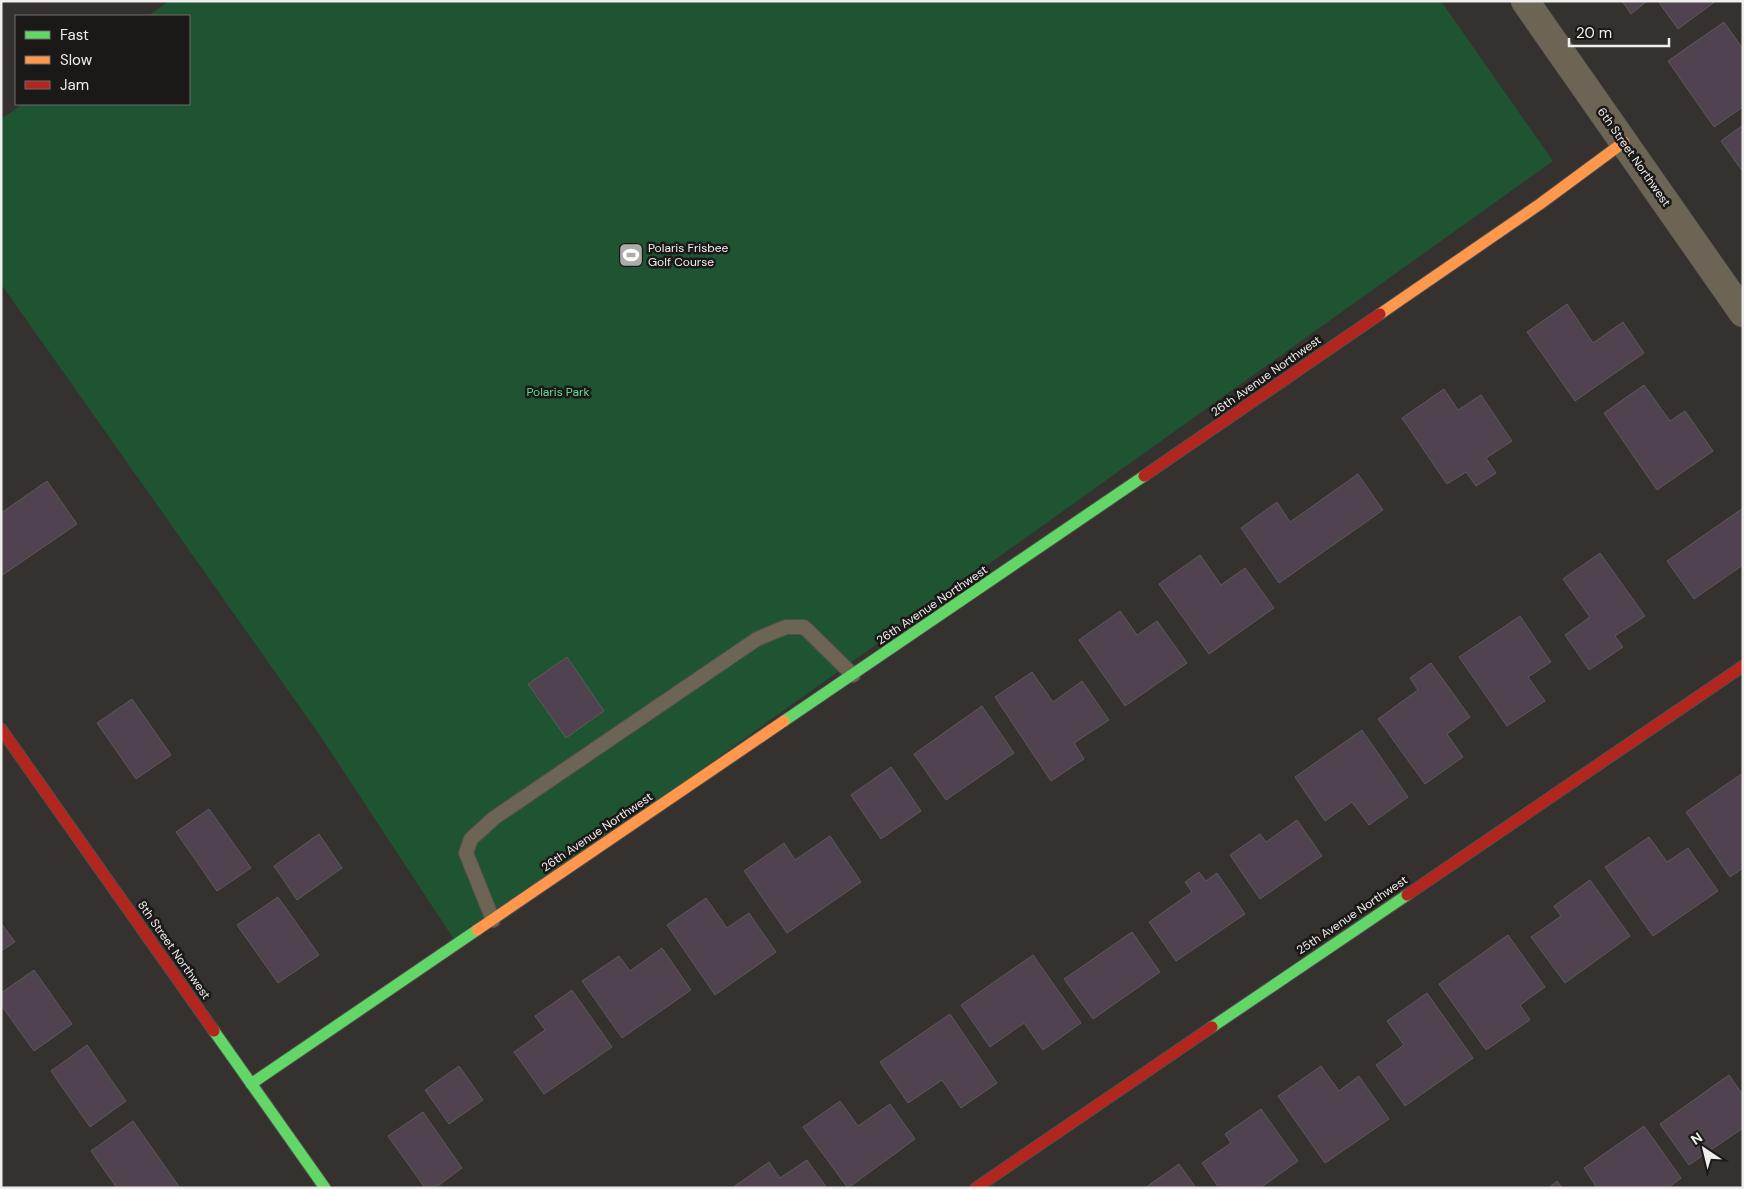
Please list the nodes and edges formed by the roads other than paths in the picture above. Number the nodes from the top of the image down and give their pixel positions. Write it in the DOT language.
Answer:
graph roads {
  1 [pos="1525,1"];
  2 [pos="1624,142"];
  3 [pos="1743,313"];
  4 [pos="1743,666"];
  5 [pos="853,675"];
  6 [pos="1,729"];
  7 [pos="493,920"];
  8 [pos="251,1084"];
  9 [pos="325,1188"];
  10 [pos="976,1188"];
  1 -- 2 [label="street, 6th Street Northwest"];
  2 -- 3 [label="street, 6th Street Northwest"];
  2 -- 5 [label="street, 26th Avenue Northwest"];
  4 -- 10 [label="street, 25th Avenue Northwest"];
  5 -- 7 [label="street, 26th Avenue Northwest"];
  5 -- 7 [label="lane"];
  6 -- 8 [label="street, 8th Street Northwest"];
  7 -- 8 [label="street, 26th Avenue Northwest"];
  8 -- 9 [label="street, 8th Street Northwest"];
}
